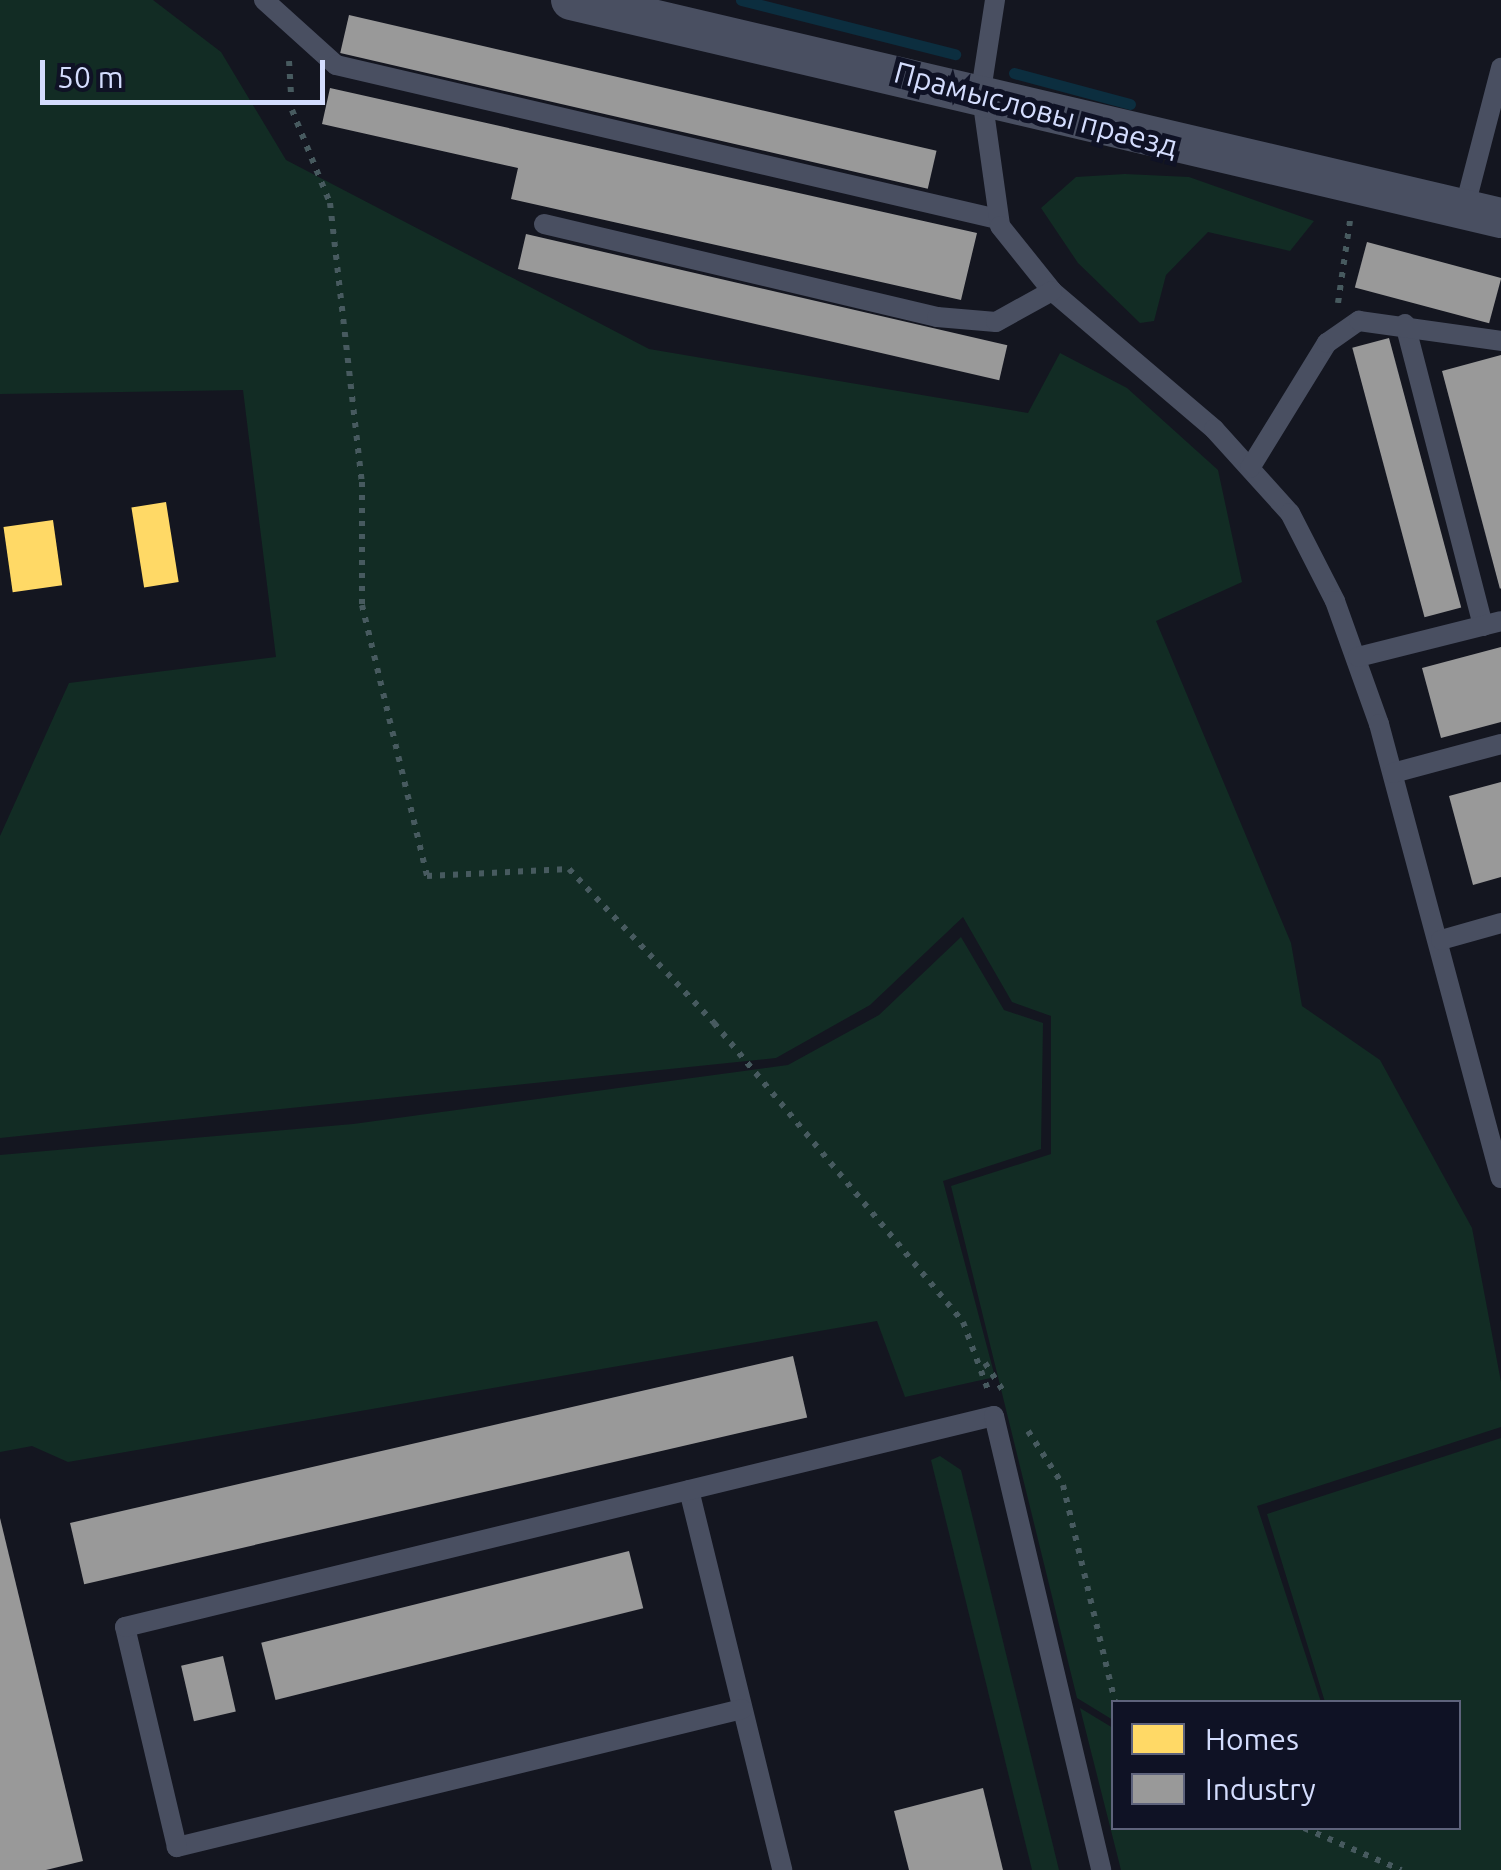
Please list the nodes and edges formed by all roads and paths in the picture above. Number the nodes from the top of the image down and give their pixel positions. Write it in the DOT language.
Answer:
graph roads {
  1 [pos="264,0"];
  2 [pos="571,0"];
  3 [pos="995,0"];
  4 [pos="286,20"];
  5 [pos="1501,68"];
  6 [pos="981,90"];
  7 [pos="1356,186"];
  8 [pos="1482,214"];
  9 [pos="997,219"];
  10 [pos="544,224"];
  11 [pos="1052,291"];
  12 [pos="1338,291"];
  13 [pos="1405,324"];
  14 [pos="1501,341"];
  15 [pos="1250,468"];
  16 [pos="1492,623"];
  17 [pos="1358,658"];
  18 [pos="1501,744"];
  19 [pos="1393,772"];
  20 [pos="1501,923"];
  21 [pos="1442,940"];
  22 [pos="1501,1178"];
  23 [pos="980,1356"];
  24 [pos="1003,1410"];
  25 [pos="1022,1420"];
  26 [pos="690,1490"];
  27 [pos="1115,1700"];
  28 [pos="742,1709"];
  29 [pos="1309,1830"];
  30 [pos="177,1846"];
  31 [pos="178,1870"];
  32 [pos="782,1870"];
  33 [pos="1101,1870"];
  34 [pos="1401,1870"];
  1 -- 4 [label="lane"];
  2 -- 6 [label="street, Прамысловы праезд"];
  3 -- 6 [label="lane"];
  4 -- 9 [label="lane"];
  4 -- 23 [label="path"];
  5 -- 8 [label="lane"];
  6 -- 7 [label="street, Прамысловы праезд"];
  6 -- 9 [label="lane"];
  7 -- 8 [label="street, Прамысловы праезд"];
  7 -- 12 [label="path"];
  9 -- 11 [label="lane"];
  10 -- 11 [label="lane"];
  11 -- 15 [label="lane"];
  13 -- 14 [label="lane"];
  13 -- 15 [label="lane"];
  13 -- 16 [label="lane"];
  15 -- 17 [label="lane"];
  16 -- 17 [label="lane"];
  17 -- 19 [label="lane"];
  18 -- 19 [label="lane"];
  19 -- 21 [label="lane"];
  20 -- 21 [label="lane"];
  21 -- 22 [label="lane"];
  23 -- 24 [label="path"];
  23 -- 24 [label="path"];
  24 -- 26 [label="lane"];
  24 -- 33 [label="lane"];
  25 -- 27 [label="path"];
  26 -- 28 [label="lane"];
  26 -- 30 [label="lane"];
  28 -- 30 [label="lane"];
  28 -- 32 [label="lane"];
  29 -- 34 [label="path"];
  30 -- 31 [label="lane"];
}
